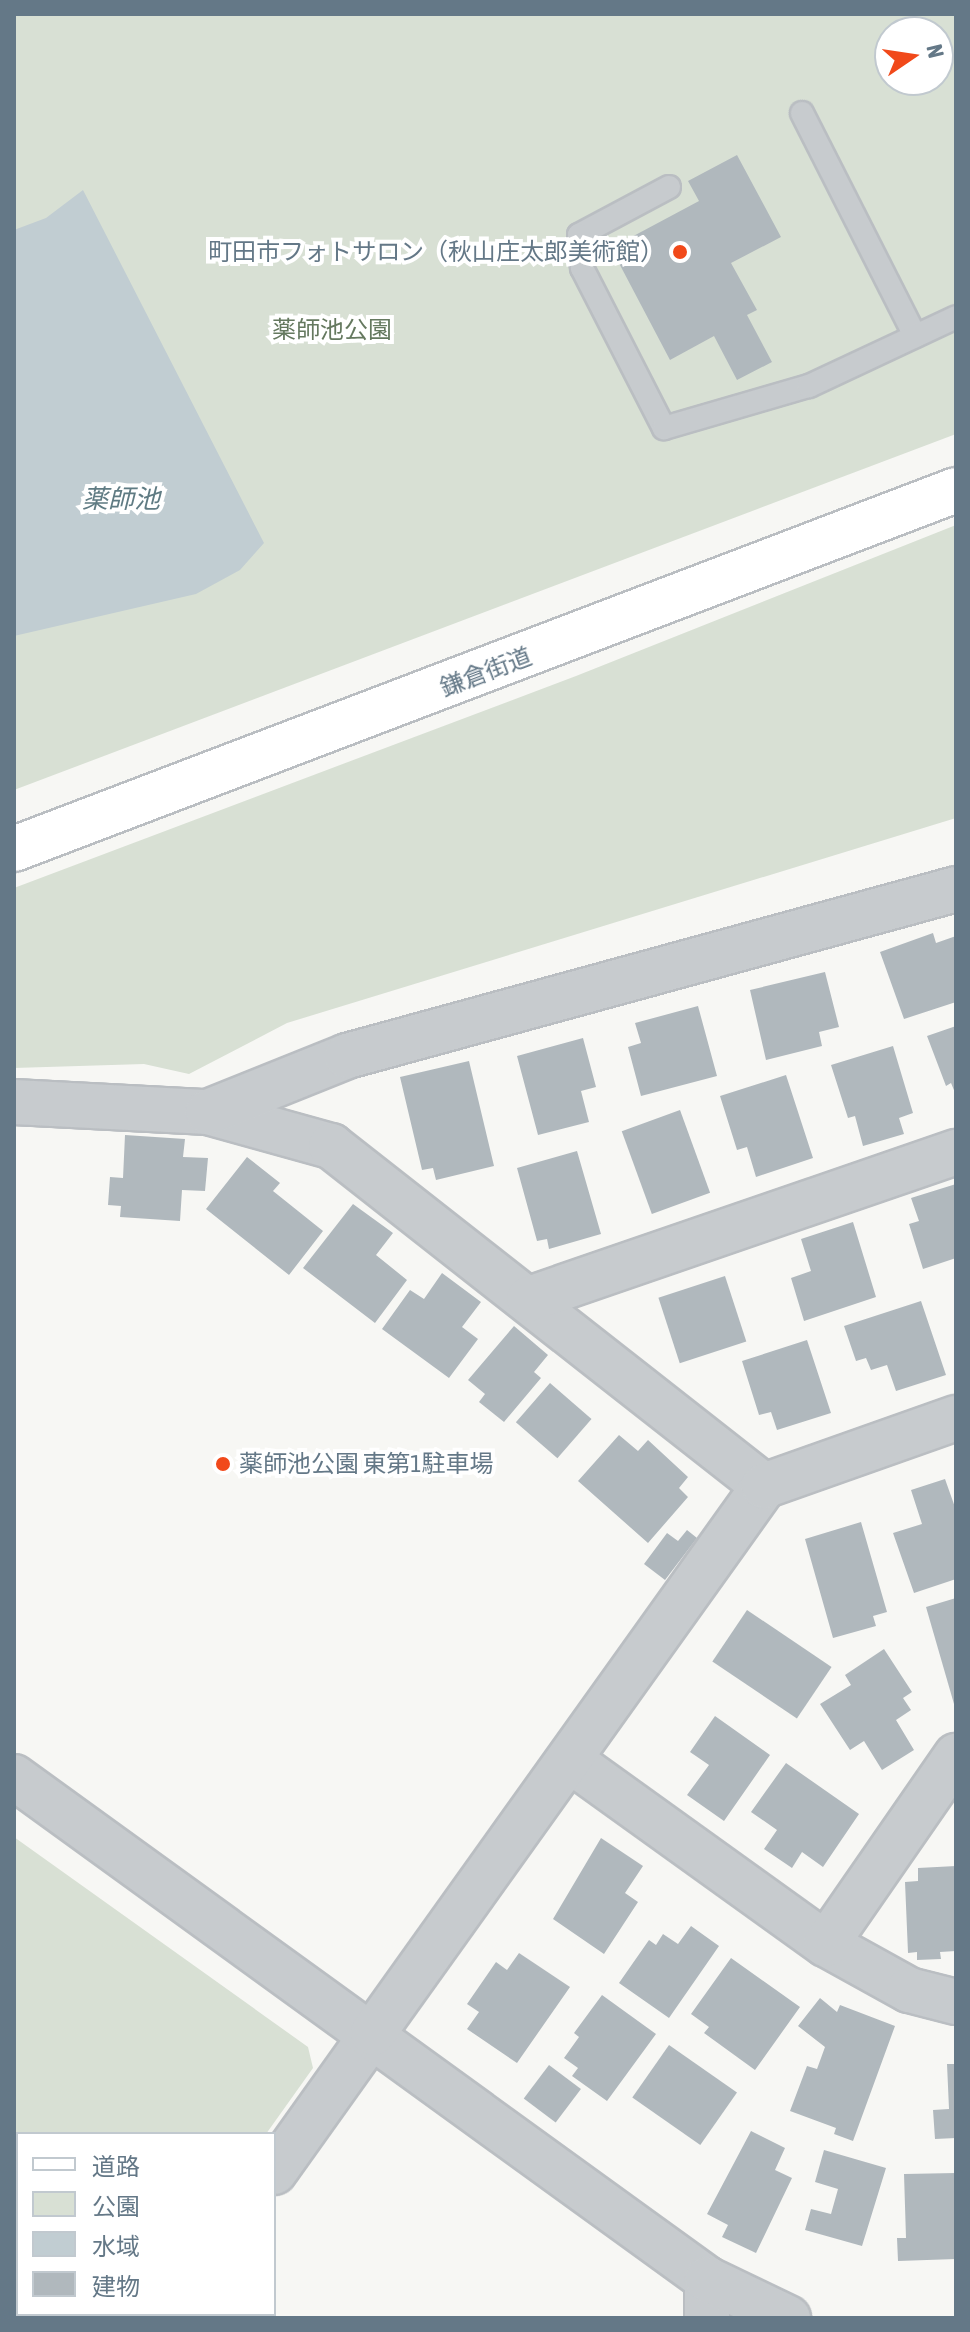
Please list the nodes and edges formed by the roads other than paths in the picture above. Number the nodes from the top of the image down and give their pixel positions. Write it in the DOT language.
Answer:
graph roads {
  1 [pos="802,113"];
  2 [pos="669,187"];
  3 [pos="956,317"];
  4 [pos="915,336"];
  5 [pos="956,490"];
  6 [pos="14,849"];
  7 [pos="956,889"];
  8 [pos="14,1102"];
  9 [pos="208,1112"];
  10 [pos="956,1152"];
  11 [pos="529,1299"];
  12 [pos="956,1418"];
  13 [pos="764,1486"];
  14 [pos="956,1756"];
  15 [pos="571,1761"];
  16 [pos="14,1777"];
  17 [pos="826,1944"];
  18 [pos="956,2002"];
  19 [pos="373,2033"];
  20 [pos="276,2169"];
  21 [pos="707,2299"];
  22 [pos="788,2318"];
  1 -- 4 [label="lane"];
  2 -- 4 [label="lane"];
  3 -- 4 [label="lane"];
  5 -- 6 [label="main road, 鎌倉街道"];
  7 -- 9 [label="street"];
  8 -- 9 [label="street"];
  9 -- 11 [label="street"];
  10 -- 11 [label="street"];
  11 -- 13 [label="street"];
  12 -- 13 [label="street"];
  13 -- 15 [label="street"];
  14 -- 17 [label="street"];
  15 -- 17 [label="street"];
  15 -- 19 [label="street"];
  16 -- 19 [label="street"];
  17 -- 18 [label="street"];
  19 -- 20 [label="street"];
  19 -- 21 [label="street"];
  21 -- 22 [label="street"];
}
